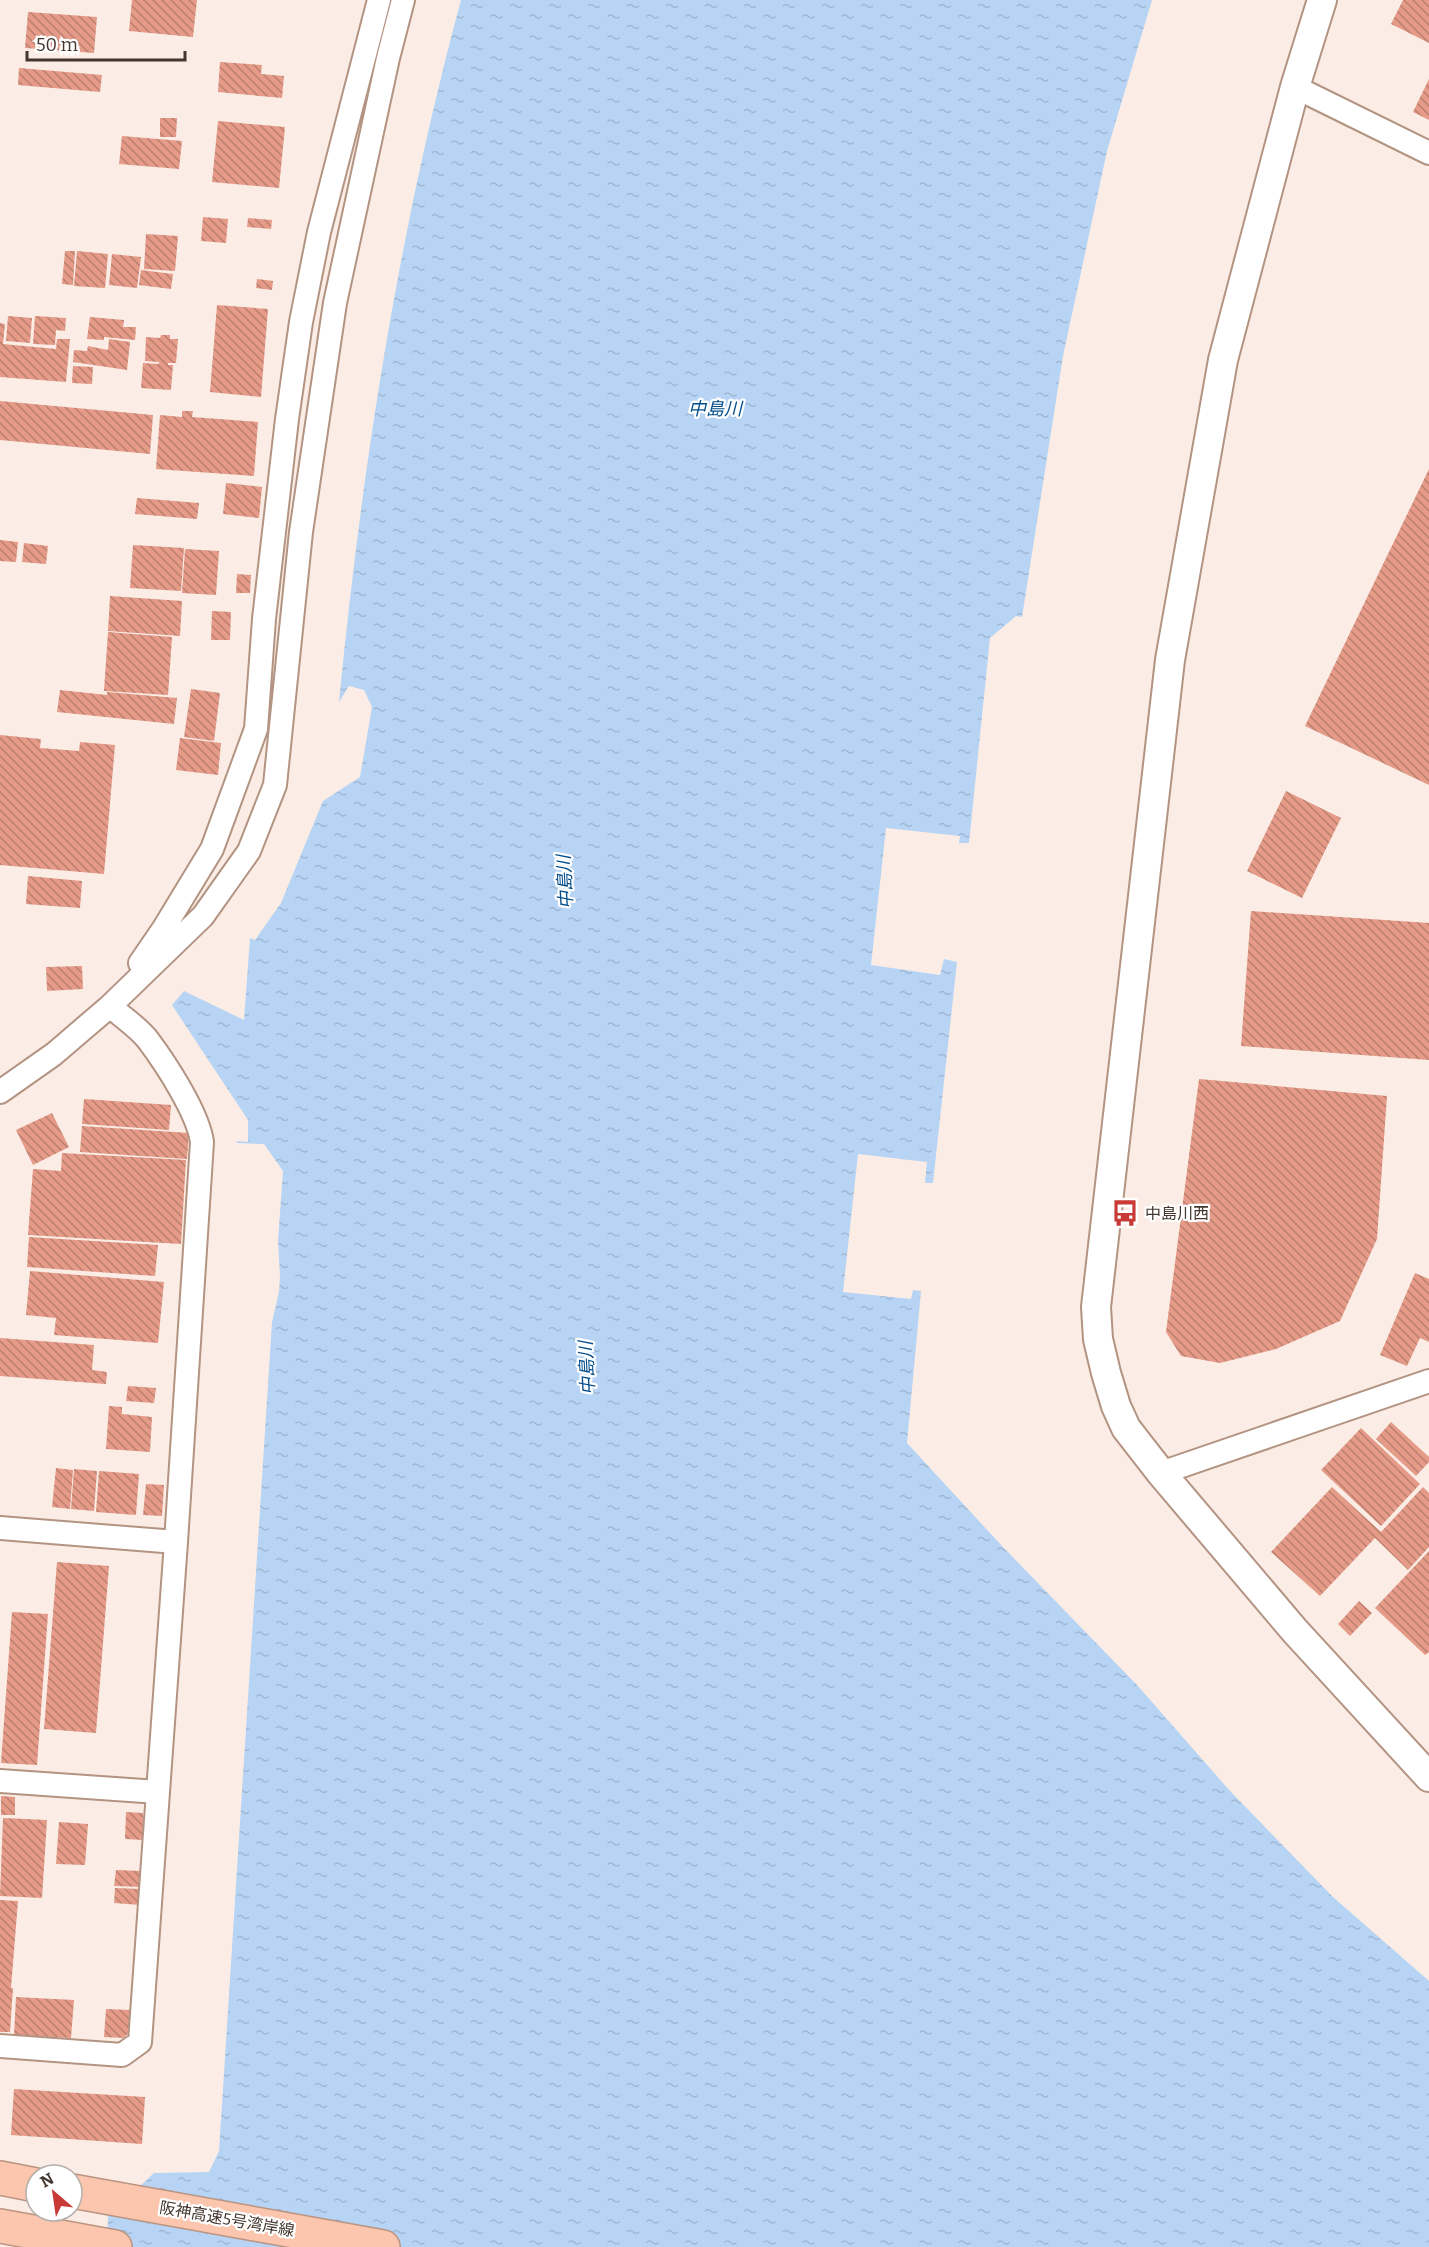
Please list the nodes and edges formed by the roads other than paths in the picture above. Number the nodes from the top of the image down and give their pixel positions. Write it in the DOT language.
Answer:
graph roads {
  1 [pos="379,0"];
  2 [pos="403,0"];
  3 [pos="1322,0"];
  4 [pos="1294,87"];
  5 [pos="1429,153"];
  6 [pos="110,1006"];
  7 [pos="0,1092"];
  8 [pos="1429,1381"];
  9 [pos="1161,1473"];
  10 [pos="0,1528"];
  11 [pos="176,1542"];
  12 [pos="1429,1777"];
  13 [pos="0,1781"];
  14 [pos="158,1792"];
  15 [pos="0,2046"];
  16 [pos="0,2178"];
  17 [pos="24,2183"];
  18 [pos="84,2193"];
  19 [pos="0,2226"];
  20 [pos="116,2247"];
  21 [pos="382,2247"];
  1 -- 6 [label="street"];
  2 -- 6 [label="street"];
  3 -- 4 [label="street"];
  4 -- 5 [label="street"];
  4 -- 9 [label="street"];
  6 -- 7 [label="street"];
  6 -- 11 [label="street"];
  8 -- 9 [label="street"];
  9 -- 12 [label="street"];
  10 -- 11 [label="street"];
  11 -- 14 [label="street"];
  13 -- 14 [label="street"];
  14 -- 15 [label="street"];
  16 -- 17 [label="highway"];
  18 -- 21 [label="highway, 阪神高速5号湾岸線"];
  19 -- 20 [label="highway"];
}
